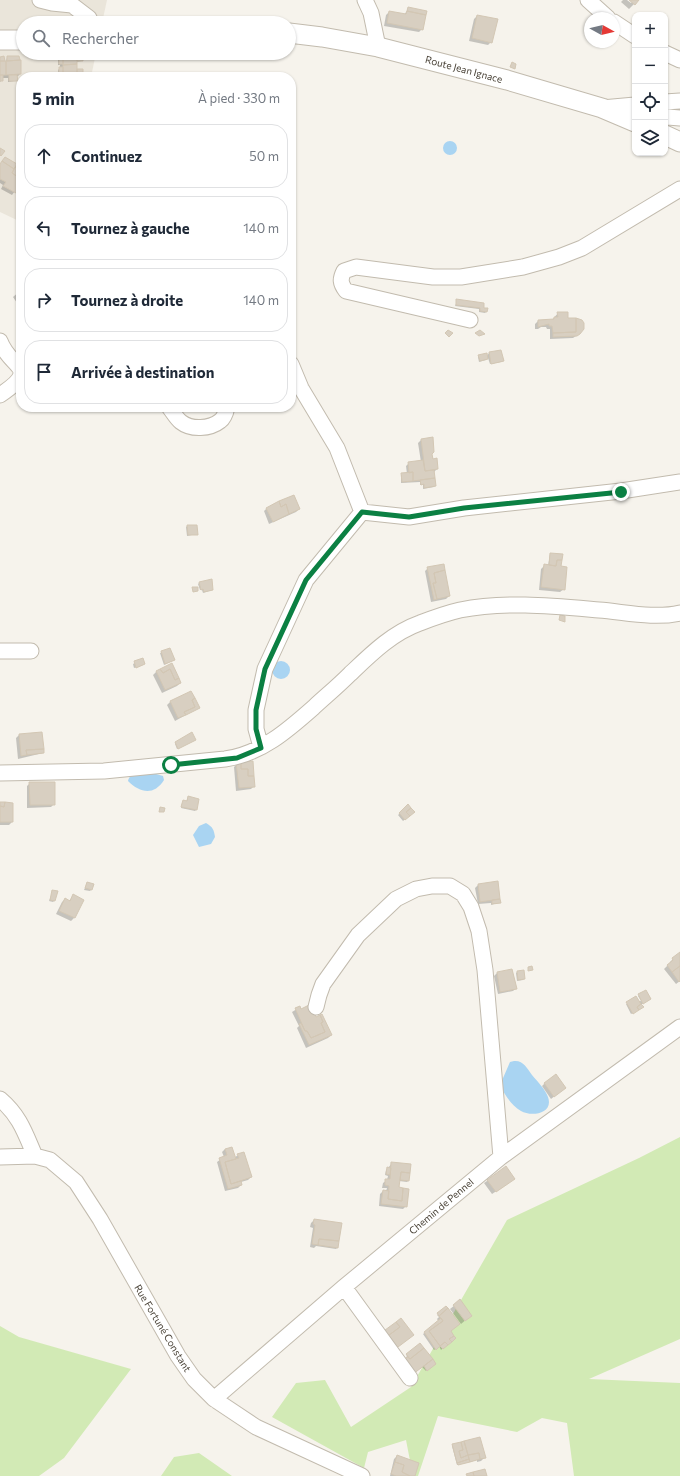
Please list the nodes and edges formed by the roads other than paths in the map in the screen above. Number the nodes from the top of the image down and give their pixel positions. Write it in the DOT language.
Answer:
graph roads {
  1 [pos="40,0"];
  2 [pos="365,0"];
  3 [pos="588,0"];
  4 [pos="601,12"];
  5 [pos="86,16"];
  6 [pos="620,26"];
  7 [pos="296,34"];
  8 [pos="632,34"];
  9 [pos="0,40"];
  10 [pos="16,40"];
  11 [pos="378,46"];
  12 [pos="668,54"];
  13 [pos="680,60"];
  14 [pos="680,101"];
  15 [pos="668,102"];
  16 [pos="632,105"];
  17 [pos="602,108"];
  18 [pos="668,117"];
  19 [pos="680,118"];
  20 [pos="632,121"];
  21 [pos="668,136"];
  22 [pos="680,142"];
  23 [pos="680,189"];
  24 [pos="470,320"];
  25 [pos="0,341"];
  26 [pos="16,362"];
  27 [pos="296,376"];
  28 [pos="16,383"];
  29 [pos="0,395"];
  30 [pos="173,412"];
  31 [pos="226,412"];
  32 [pos="680,482"];
  33 [pos="362,512"];
  34 [pos="680,613"];
  35 [pos="0,651"];
  36 [pos="31,651"];
  37 [pos="261,748"];
  38 [pos="0,773"];
  39 [pos="316,1007"];
  40 [pos="680,1027"];
  41 [pos="0,1099"];
  42 [pos="35,1156"];
  43 [pos="0,1157"];
  44 [pos="500,1157"];
  45 [pos="344,1287"];
  46 [pos="410,1378"];
  47 [pos="214,1399"];
  48 [pos="362,1476"];
  1 -- 5 [label="street"];
  2 -- 11 [label="street"];
  3 -- 4 [label="street"];
  6 -- 8 [label="street"];
  7 -- 11 [label="street, Route Jean Ignace"];
  9 -- 10 [label="street"];
  11 -- 17 [label="street, Route Jean Ignace"];
  12 -- 13 [label="street"];
  14 -- 15 [label="street"];
  16 -- 17 [label="street"];
  17 -- 20 [label="street, Route Jean Ignace"];
  18 -- 19 [label="street"];
  21 -- 22 [label="street"];
  23 -- 24 [label="street"];
  25 -- 26 [label="street"];
  27 -- 33 [label="street"];
  28 -- 29 [label="street"];
  30 -- 31 [label="street"];
  32 -- 33 [label="street"];
  33 -- 37 [label="street"];
  34 -- 37 [label="street"];
  35 -- 36 [label="street"];
  37 -- 38 [label="street"];
  39 -- 44 [label="street"];
  40 -- 44 [label="street, Chemin de Pennel"];
  41 -- 42 [label="street"];
  42 -- 43 [label="street, Rue Fortuné Constant"];
  42 -- 47 [label="street, Rue Fortuné Constant"];
  44 -- 45 [label="street, Chemin de Pennel"];
  45 -- 46 [label="street"];
  45 -- 47 [label="street, Chemin de Pennel"];
  47 -- 48 [label="street, Rue Fortuné Constant"];
}
